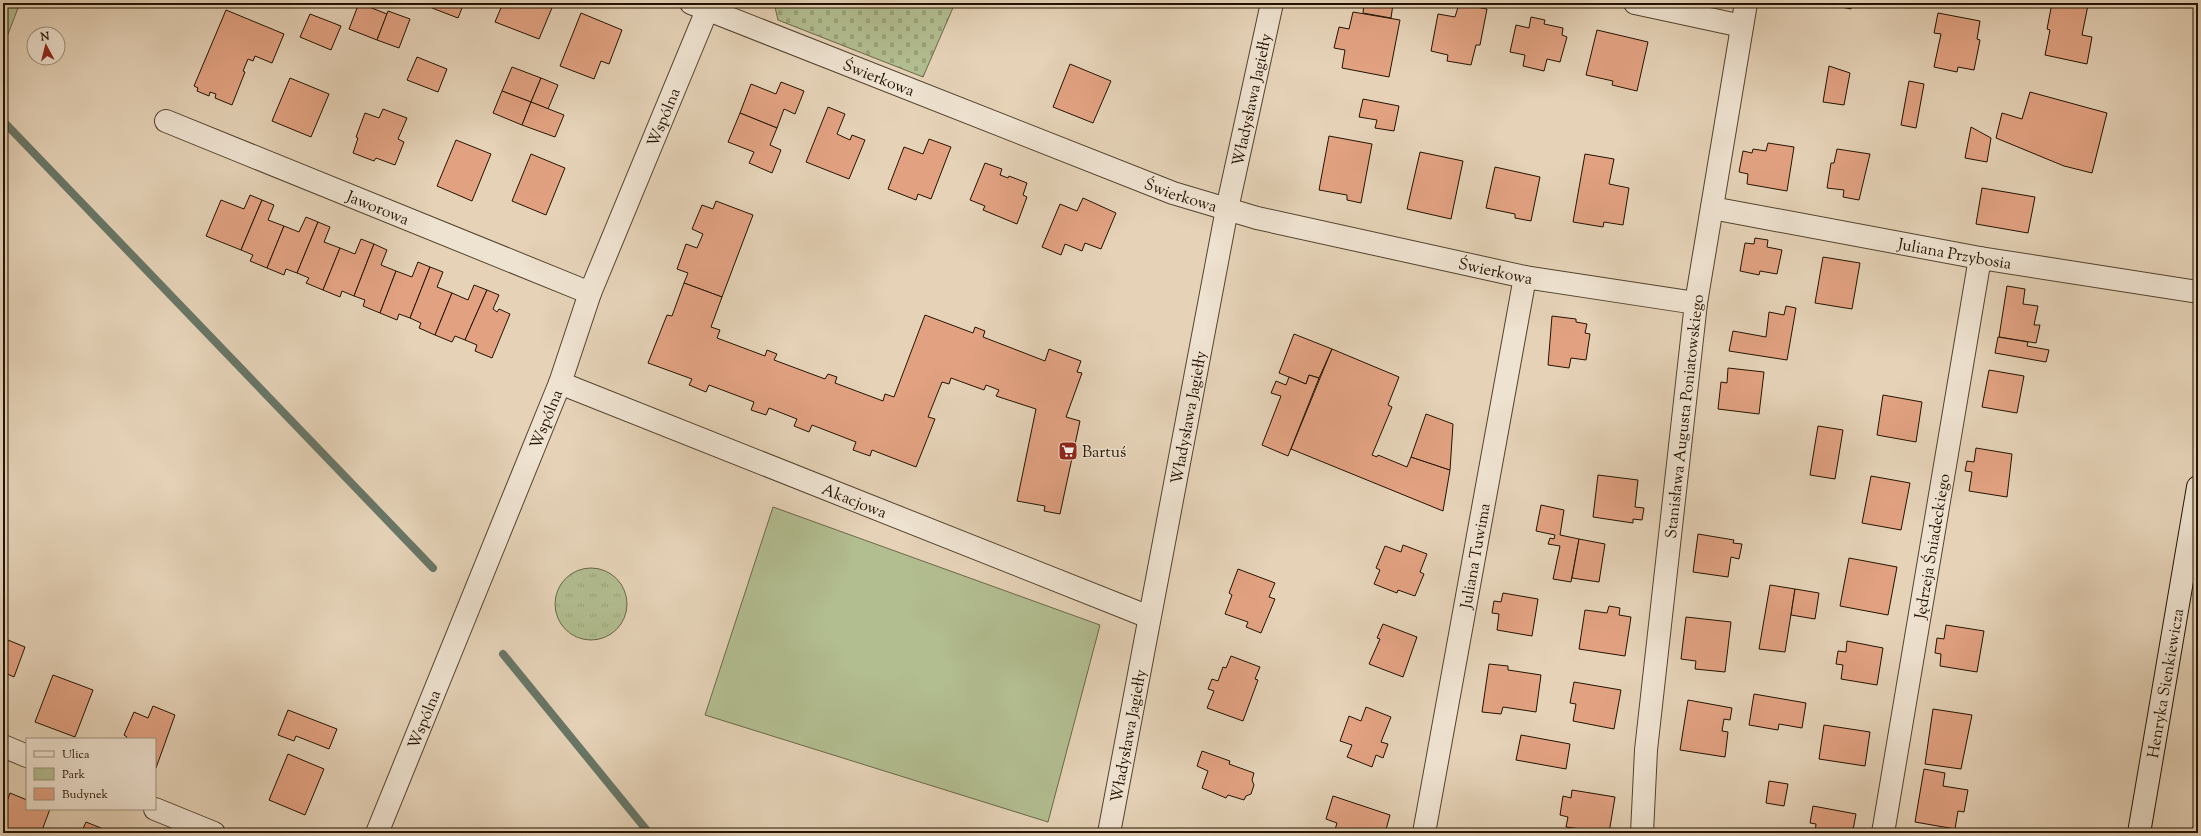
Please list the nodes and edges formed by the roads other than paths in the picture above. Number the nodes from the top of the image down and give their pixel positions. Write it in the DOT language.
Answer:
graph roads {
  1 [pos="1272,3"];
  2 [pos="1635,3"];
  3 [pos="1746,3"];
  4 [pos="702,5"];
  5 [pos="1742,26"];
  6 [pos="166,121"];
  7 [pos="1712,208"];
  8 [pos="1227,210"];
  9 [pos="1980,258"];
  10 [pos="1525,277"];
  11 [pos="2198,292"];
  12 [pos="590,293"];
  13 [pos="1696,303"];
  14 [pos="560,383"];
  15 [pos="2198,486"];
  16 [pos="1149,617"];
  17 [pos="3,746"];
  18 [pos="26,756"];
  19 [pos="156,809"];
  20 [pos="214,833"];
  21 [pos="377,833"];
  22 [pos="1109,833"];
  23 [pos="1424,833"];
  24 [pos="1642,833"];
  25 [pos="1883,833"];
  26 [pos="2139,833"];
  1 -- 8 [label="street, Władysława Jagiełły"];
  2 -- 5 [label="street"];
  3 -- 5 [label="street, Stanisława Augusta Poniatowskiego"];
  4 -- 8 [label="street, Świerkowa"];
  4 -- 12 [label="street, Wspólna"];
  5 -- 7 [label="street, Stanisława Augusta Poniatowskiego"];
  6 -- 12 [label="street, Jaworowa"];
  7 -- 9 [label="street, Juliana Przybosia"];
  7 -- 13 [label="street, Stanisława Augusta Poniatowskiego"];
  8 -- 10 [label="street, Świerkowa"];
  8 -- 16 [label="street, Władysława Jagiełły"];
  9 -- 11 [label="street, Juliana Przybosia"];
  9 -- 25 [label="street, Jędrzeja Śniadeckiego"];
  10 -- 13 [label="street, Świerkowa"];
  10 -- 23 [label="street, Juliana Tuwima"];
  12 -- 14 [label="street, Wspólna"];
  13 -- 24 [label="street, Stanisława Augusta Poniatowskiego"];
  14 -- 16 [label="street, Akacjowa"];
  14 -- 21 [label="street, Wspólna"];
  15 -- 26 [label="street, Henryka Sienkiewicza"];
  16 -- 22 [label="street, Władysława Jagiełły"];
  17 -- 18 [label="street"];
  19 -- 20 [label="street"];
}
